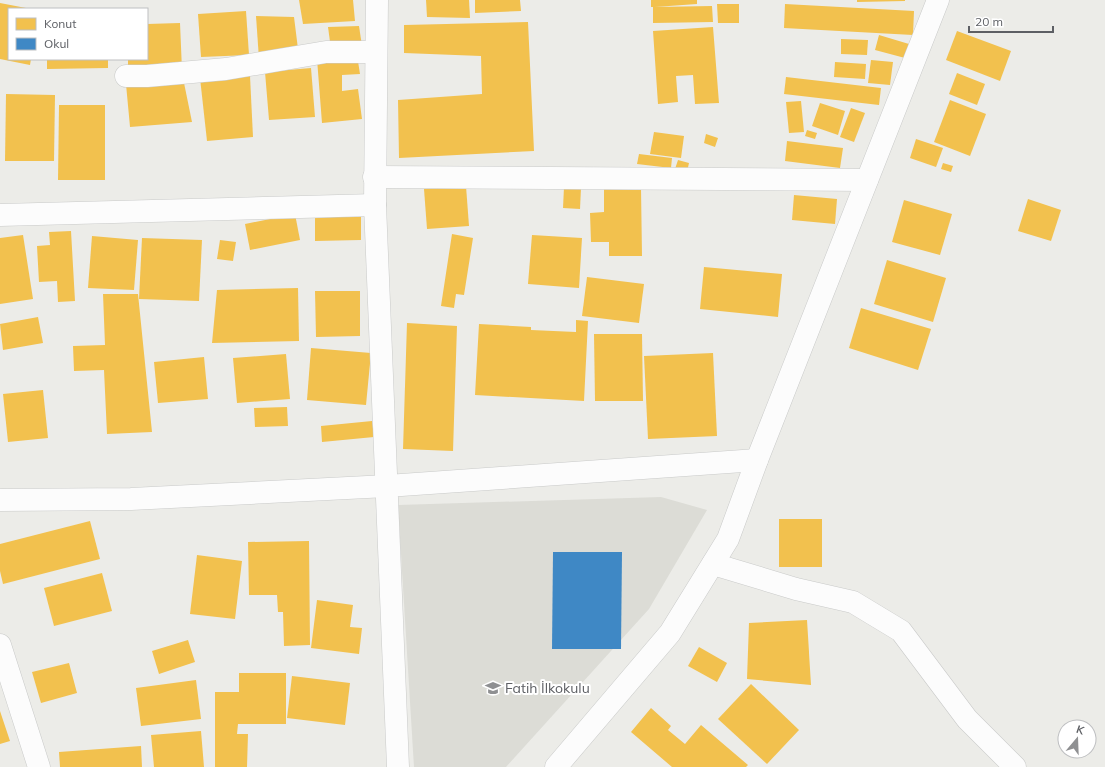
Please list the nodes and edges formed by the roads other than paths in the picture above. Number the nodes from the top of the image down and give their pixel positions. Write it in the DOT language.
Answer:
graph roads {
  1 [pos="377,0"];
  2 [pos="938,0"];
  3 [pos="376,52"];
  4 [pos="126,76"];
  5 [pos="374,177"];
  6 [pos="867,180"];
  7 [pos="375,205"];
  8 [pos="0,215"];
  9 [pos="757,460"];
  10 [pos="387,486"];
  11 [pos="0,500"];
  12 [pos="713,564"];
  13 [pos="0,645"];
  14 [pos="39,767"];
  15 [pos="398,767"];
  16 [pos="556,767"];
  17 [pos="1015,767"];
  1 -- 3 [label="street"];
  2 -- 6 [label="street"];
  3 -- 4 [label="street"];
  3 -- 5 [label="street"];
  5 -- 6 [label="street"];
  5 -- 7 [label="street"];
  6 -- 9 [label="street"];
  7 -- 8 [label="street"];
  7 -- 10 [label="street"];
  9 -- 10 [label="street"];
  9 -- 12 [label="street"];
  10 -- 11 [label="street"];
  10 -- 15 [label="street"];
  12 -- 16 [label="street"];
  12 -- 17 [label="street"];
  13 -- 14 [label="street"];
}
